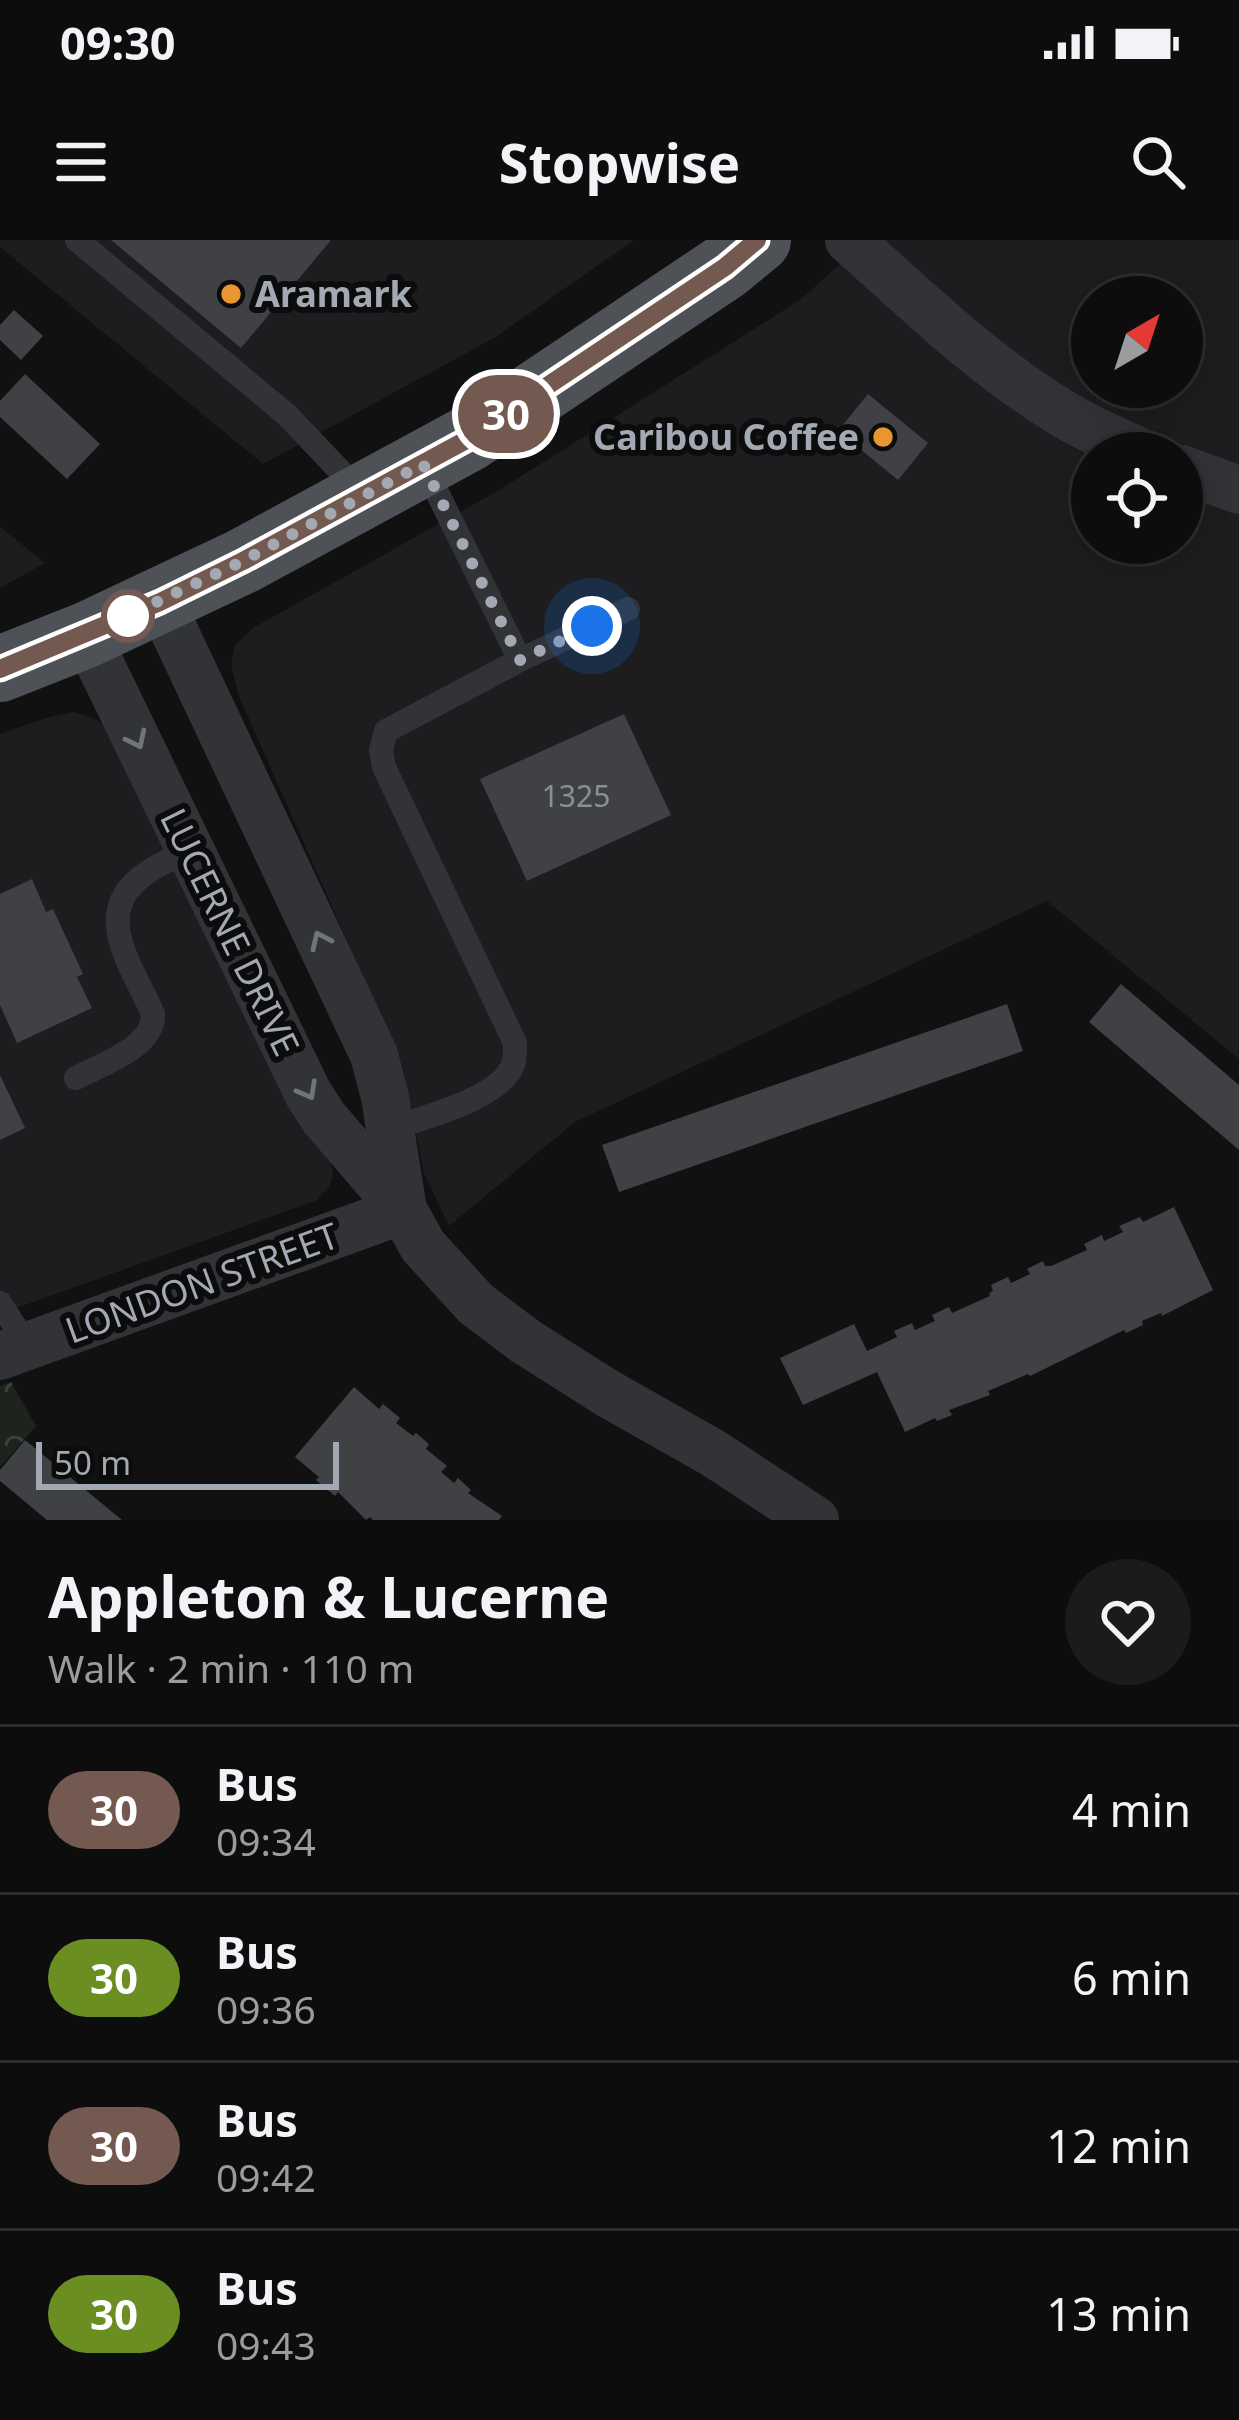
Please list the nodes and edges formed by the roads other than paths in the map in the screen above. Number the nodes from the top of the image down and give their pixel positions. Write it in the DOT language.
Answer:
graph roads {
  1 [pos="77,240"];
  2 [pos="758,240"];
  3 [pos="849,240"];
  4 [pos="1096,432"];
  5 [pos="423,464"];
  6 [pos="1203,477"];
  7 [pos="1239,490"];
  8 [pos="363,495"];
  9 [pos="160,602"];
  10 [pos="628,609"];
  11 [pos="86,635"];
  12 [pos="520,660"];
  13 [pos="0,669"];
  14 [pos="190,851"];
  15 [pos="76,1078"];
  16 [pos="390,1129"];
  17 [pos="404,1210"];
  18 [pos="0,1303"];
  19 [pos="14,1352"];
  20 [pos="814,1520"];
  1 -- 8 [label="lane"];
  2 -- 5 [label="main road"];
  3 -- 4 [label="street"];
  5 -- 8 [label="main road"];
  5 -- 12 [label="lane"];
  6 -- 7 [label="street"];
  8 -- 9 [label="main road"];
  9 -- 11 [label="main road"];
  16 -- 9 [label="street, LUCERNE DRIVE, one-way"];
  10 -- 12 [label="lane"];
  11 -- 13 [label="main road"];
  11 -- 14 [label="street, LUCERNE DRIVE, one-way"];
  12 -- 16 [label="lane"];
  14 -- 15 [label="lane"];
  14 -- 17 [label="street, LUCERNE DRIVE, one-way"];
  16 -- 17 [label="street, LUCERNE DRIVE"];
  17 -- 19 [label="street, LONDON STREET"];
  17 -- 20 [label="street, LUCERNE DRIVE"];
  18 -- 19 [label="lane"];
}
